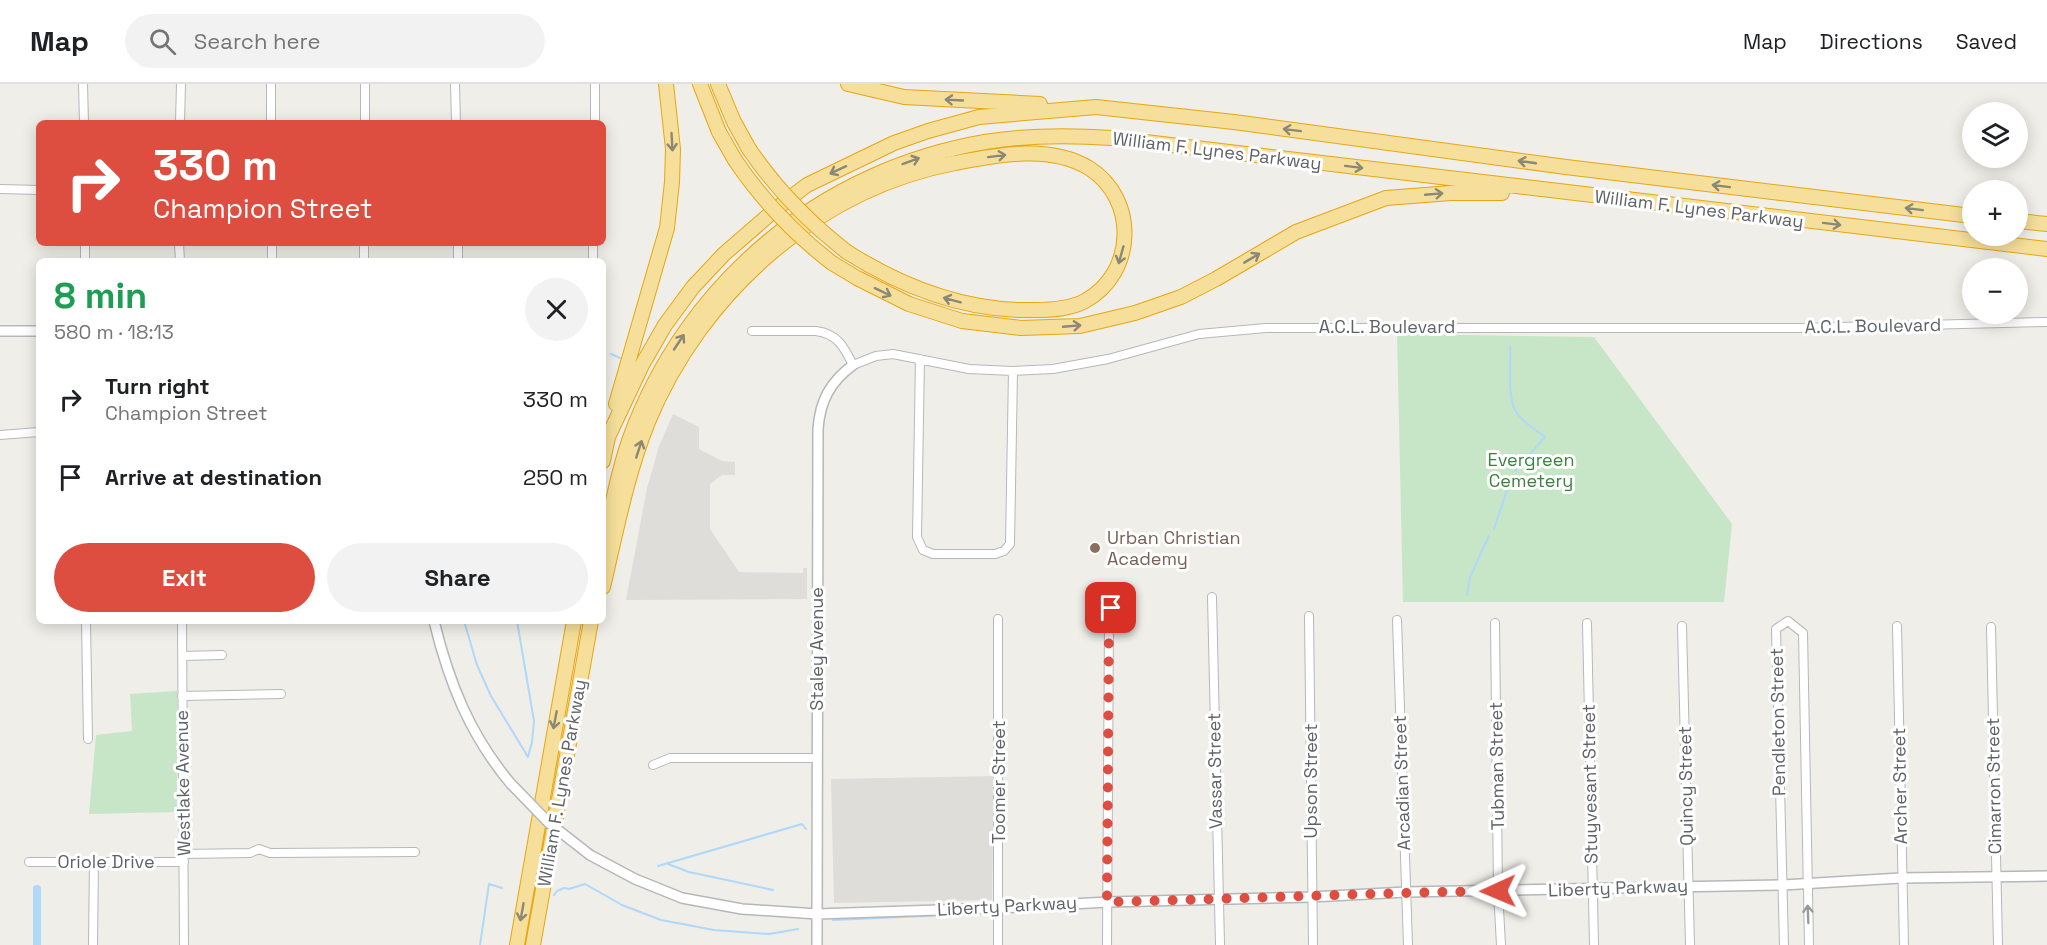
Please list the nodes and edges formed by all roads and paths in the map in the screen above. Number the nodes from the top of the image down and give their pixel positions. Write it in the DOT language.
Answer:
graph roads {
  1 [pos="83,84"];
  2 [pos="181,84"];
  3 [pos="271,84"];
  4 [pos="364,84"];
  5 [pos="455,84"];
  6 [pos="595,84"];
  7 [pos="666,84"];
  8 [pos="700,84"];
  9 [pos="718,84"];
  10 [pos="848,84"];
  11 [pos="1096,107"];
  12 [pos="84,120"];
  13 [pos="180,120"];
  14 [pos="271,120"];
  15 [pos="365,120"];
  16 [pos="456,120"];
  17 [pos="595,120"];
  18 [pos="0,189"];
  19 [pos="36,189"];
  20 [pos="1565,193"];
  21 [pos="1962,215"];
  22 [pos="2028,222"];
  23 [pos="812,223"];
  24 [pos="812,223"];
  25 [pos="812,223"];
  26 [pos="812,223"];
  27 [pos="2046,224"];
  28 [pos="2047,249"];
  29 [pos="2047,322"];
  30 [pos="0,330"];
  31 [pos="36,331"];
  32 [pos="752,332"];
  33 [pos="920,359"];
  34 [pos="853,365"];
  35 [pos="1013,371"];
  36 [pos="36,432"];
  37 [pos="0,435"];
  38 [pos="608,437"];
  39 [pos="606,447"];
  40 [pos="606,539"];
  41 [pos="606,575"];
  42 [pos="1212,597"];
  43 [pos="1111,608"];
  44 [pos="1310,616"];
  45 [pos="999,619"];
  46 [pos="1397,620"];
  47 [pos="1495,623"];
  48 [pos="1587,623"];
  49 [pos="87,624"];
  50 [pos="182,624"];
  51 [pos="435,624"];
  52 [pos="573,624"];
  53 [pos="591,624"];
  54 [pos="1682,626"];
  55 [pos="1896,626"];
  56 [pos="1991,627"];
  57 [pos="222,655"];
  58 [pos="182,656"];
  59 [pos="281,694"];
  60 [pos="182,696"];
  61 [pos="88,739"];
  62 [pos="817,758"];
  63 [pos="652,765"];
  64 [pos="414,852"];
  65 [pos="184,858"];
  66 [pos="94,861"];
  67 [pos="29,862"];
  68 [pos="2047,876"];
  69 [pos="1901,878"];
  70 [pos="1996,878"];
  71 [pos="1807,883"];
  72 [pos="1782,885"];
  73 [pos="1689,886"];
  74 [pos="1593,888"];
  75 [pos="1498,891"];
  76 [pos="1406,892"];
  77 [pos="1311,897"];
  78 [pos="1218,900"];
  79 [pos="1107,902"];
  80 [pos="999,908"];
  81 [pos="818,914"];
  82 [pos="93,945"];
  83 [pos="184,945"];
  84 [pos="517,945"];
  85 [pos="533,945"];
  86 [pos="817,945"];
  87 [pos="998,945"];
  88 [pos="1107,945"];
  89 [pos="1220,945"];
  90 [pos="1313,945"];
  91 [pos="1408,945"];
  92 [pos="1501,945"];
  93 [pos="1594,945"];
  94 [pos="1690,945"];
  95 [pos="1784,945"];
  96 [pos="1809,945"];
  97 [pos="1904,945"];
  98 [pos="1998,945"];
  1 -- 12 [label="street"];
  2 -- 13 [label="street"];
  3 -- 14 [label="street"];
  4 -- 15 [label="street"];
  5 -- 16 [label="street"];
  6 -- 17 [label="street"];
  7 -- 38 [label="highway, one-way"];
  8 -- 20 [label="highway, one-way, bridge"];
  26 -- 9 [label="highway, one-way, bridge"];
  11 -- 10 [label="highway, one-way"];
  21 -- 11 [label="highway, William F. Lynes Parkway, one-way"];
  11 -- 38 [label="highway, William F. Lynes Parkway, one-way"];
  18 -- 19 [label="street"];
  20 -- 28 [label="highway, William F. Lynes Parkway, one-way"];
  40 -- 20 [label="highway, William F. Lynes Parkway, one-way"];
  22 -- 27 [label="highway"];
  41 -- 23 [label="highway, one-way, bridge"];
  24 -- 25 [label="highway, one-way, bridge"];
  29 -- 35 [label="street, A.C.L. Boulevard"];
  30 -- 31 [label="street"];
  32 -- 34 [label="street"];
  33 -- 34 [label="street, A.C.L. Boulevard"];
  33 -- 35 [label="street, A.C.L. Boulevard"];
  33 -- 35 [label="street"];
  34 -- 62 [label="street, Staley Avenue"];
  36 -- 37 [label="street"];
  38 -- 39 [label="highway, William F. Lynes Parkway"];
  42 -- 78 [label="street, Vassar Street"];
  43 -- 79 [label="street"];
  44 -- 77 [label="street, Upson Street"];
  45 -- 80 [label="street, Toomer Street"];
  46 -- 76 [label="street, Arcadian Street"];
  47 -- 75 [label="street, Tubman Street"];
  48 -- 74 [label="street, Stuyvesant Street"];
  49 -- 61 [label="street"];
  50 -- 58 [label="street, Westlake Avenue"];
  51 -- 81 [label="street, Liberty Parkway, bridge"];
  52 -- 84 [label="highway, William F. Lynes Parkway, one-way"];
  53 -- 85 [label="highway, William F. Lynes Parkway"];
  54 -- 73 [label="street, Quincy Street"];
  55 -- 69 [label="street, Archer Street"];
  56 -- 70 [label="street, Cimarron Street"];
  57 -- 58 [label="street"];
  58 -- 60 [label="street, Westlake Avenue"];
  59 -- 60 [label="street"];
  60 -- 65 [label="street, Westlake Avenue"];
  62 -- 63 [label="street"];
  62 -- 81 [label="street, Staley Avenue"];
  64 -- 65 [label="street, Oriole Drive"];
  65 -- 66 [label="street, Oriole Drive"];
  65 -- 83 [label="street, Westlake Avenue"];
  66 -- 67 [label="street, Oriole Drive"];
  66 -- 82 [label="street"];
  68 -- 70 [label="street, Liberty Parkway"];
  69 -- 70 [label="street, Liberty Parkway"];
  69 -- 71 [label="street, Liberty Parkway"];
  69 -- 97 [label="street, Archer Street"];
  70 -- 98 [label="street, Cimarron Street"];
  71 -- 72 [label="street, Liberty Parkway"];
  71 -- 72 [label="street, Pendleton Street"];
  96 -- 71 [label="street, Pendleton Street, one-way"];
  72 -- 73 [label="street, Liberty Parkway"];
  72 -- 95 [label="street, Pendleton Street"];
  73 -- 74 [label="street, Liberty Parkway"];
  73 -- 94 [label="street, Quincy Street"];
  74 -- 75 [label="street, Liberty Parkway"];
  74 -- 93 [label="street, Stuyvesant Street"];
  75 -- 76 [label="street, Liberty Parkway"];
  75 -- 92 [label="street, Tubman Street"];
  76 -- 77 [label="street, Liberty Parkway"];
  76 -- 91 [label="street, Arcadian Street"];
  77 -- 78 [label="street, Liberty Parkway"];
  77 -- 90 [label="street, Upson Street"];
  78 -- 79 [label="street, Liberty Parkway"];
  78 -- 89 [label="street, Vassar Street"];
  79 -- 80 [label="street, Liberty Parkway"];
  79 -- 88 [label="street"];
  80 -- 81 [label="street, Liberty Parkway"];
  80 -- 87 [label="street, Toomer Street"];
  81 -- 86 [label="street, Staley Avenue"];
}
